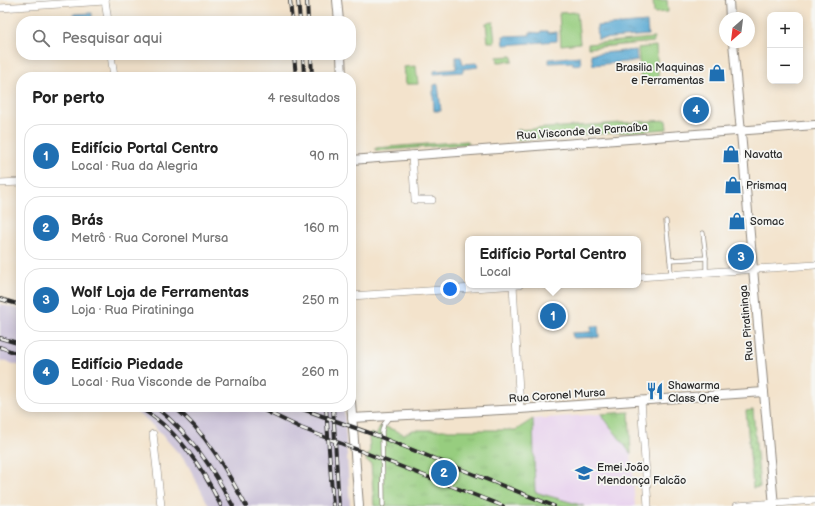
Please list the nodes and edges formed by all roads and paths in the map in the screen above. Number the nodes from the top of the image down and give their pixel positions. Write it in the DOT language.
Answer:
graph roads {
  1 [pos="338,0"];
  2 [pos="729,0"];
  3 [pos="105,1"];
  4 [pos="0,8"];
  5 [pos="730,12"];
  6 [pos="107,16"];
  7 [pos="339,16"];
  8 [pos="733,48"];
  9 [pos="112,60"];
  10 [pos="341,60"];
  11 [pos="113,72"];
  12 [pos="342,72"];
  13 [pos="815,125"];
  14 [pos="740,130"];
  15 [pos="412,155"];
  16 [pos="356,160"];
  17 [pos="16,182"];
  18 [pos="0,183"];
  19 [pos="432,200"];
  20 [pos="666,221"];
  21 [pos="703,233"];
  22 [pos="706,258"];
  23 [pos="670,260"];
  24 [pos="815,265"];
  25 [pos="752,269"];
  26 [pos="706,272"];
  27 [pos="671,274"];
  28 [pos="641,277"];
  29 [pos="469,288"];
  30 [pos="513,288"];
  31 [pos="356,296"];
  32 [pos="764,392"];
  33 [pos="641,400"];
  34 [pos="520,409"];
  35 [pos="352,412"];
  36 [pos="391,416"];
  37 [pos="352,418"];
  38 [pos="153,434"];
  39 [pos="815,500"];
  40 [pos="774,504"];
  41 [pos="383,505"];
  42 [pos="161,506"];
  43 [pos="359,506"];
  44 [pos="648,506"];
  45 [pos="737,506"];
  1 -- 7 [label="street"];
  2 -- 5 [label="street"];
  3 -- 4 [label="street"];
  3 -- 6 [label="street"];
  8 -- 14 [label="street, Rua Piratininga"];
  9 -- 11 [label="street"];
  10 -- 12 [label="street"];
  13 -- 14 [label="street, Rua Visconde de Parnaíba"];
  14 -- 15 [label="street, Rua Visconde de Parnaíba"];
  14 -- 25 [label="street, Rua Piratininga"];
  15 -- 16 [label="street, Rua Visconde de Parnaíba"];
  15 -- 19 [label="street"];
  17 -- 18 [label="street"];
  20 -- 23 [label="lane"];
  21 -- 22 [label="lane"];
  22 -- 23 [label="lane"];
  22 -- 26 [label="lane"];
  23 -- 27 [label="lane"];
  24 -- 25 [label="street"];
  25 -- 26 [label="street"];
  25 -- 32 [label="street, Rua Piratininga"];
  26 -- 27 [label="street"];
  27 -- 28 [label="street"];
  29 -- 31 [label="street"];
  30 -- 34 [label="street"];
  32 -- 33 [label="street, Rua Coronel Mursa"];
  32 -- 40 [label="street, Rua Piratininga"];
  33 -- 34 [label="street, Rua Coronel Mursa"];
  33 -- 44 [label="street"];
  34 -- 36 [label="street, Rua Coronel Mursa"];
  35 -- 37 [label="street"];
  36 -- 37 [label="street, Rua Coronel Mursa"];
  36 -- 41 [label="lane"];
  37 -- 43 [label="street"];
  38 -- 42 [label="street"];
  39 -- 40 [label="street"];
  40 -- 45 [label="street"];
}
